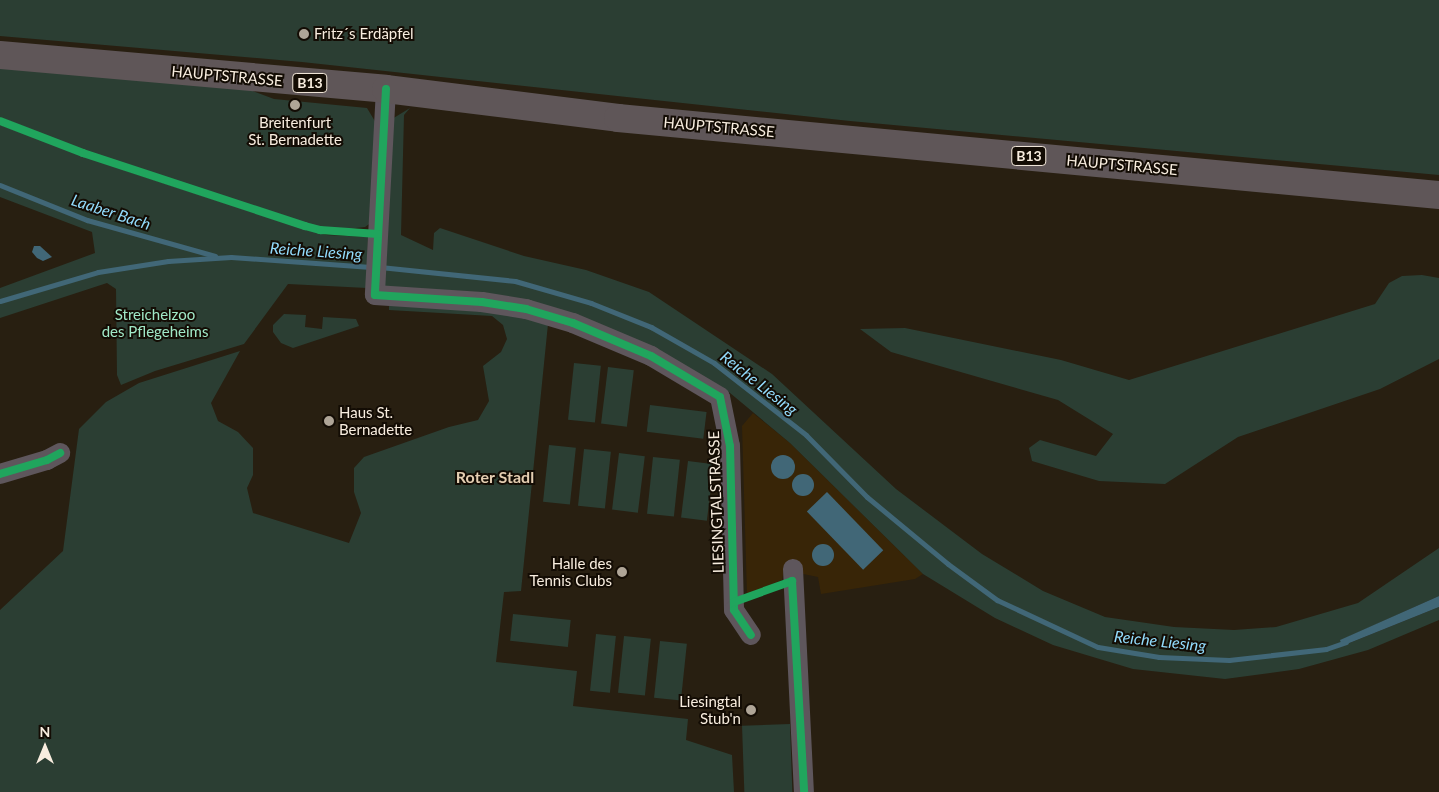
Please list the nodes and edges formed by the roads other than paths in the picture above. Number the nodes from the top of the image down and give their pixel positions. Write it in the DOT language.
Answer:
graph roads {
  1 [pos="0,55"];
  2 [pos="386,89"];
  3 [pos="1439,195"];
  4 [pos="60,453"];
  5 [pos="0,474"];
  6 [pos="793,569"];
  7 [pos="751,635"];
  8 [pos="804,792"];
  1 -- 2 [label="main road, HAUPTSTRASSE / B13"];
  2 -- 3 [label="main road, HAUPTSTRASSE / B13"];
  2 -- 7 [label="street, LIESINGTALSTRASSE"];
  4 -- 5 [label="street"];
  6 -- 8 [label="street"];
}
